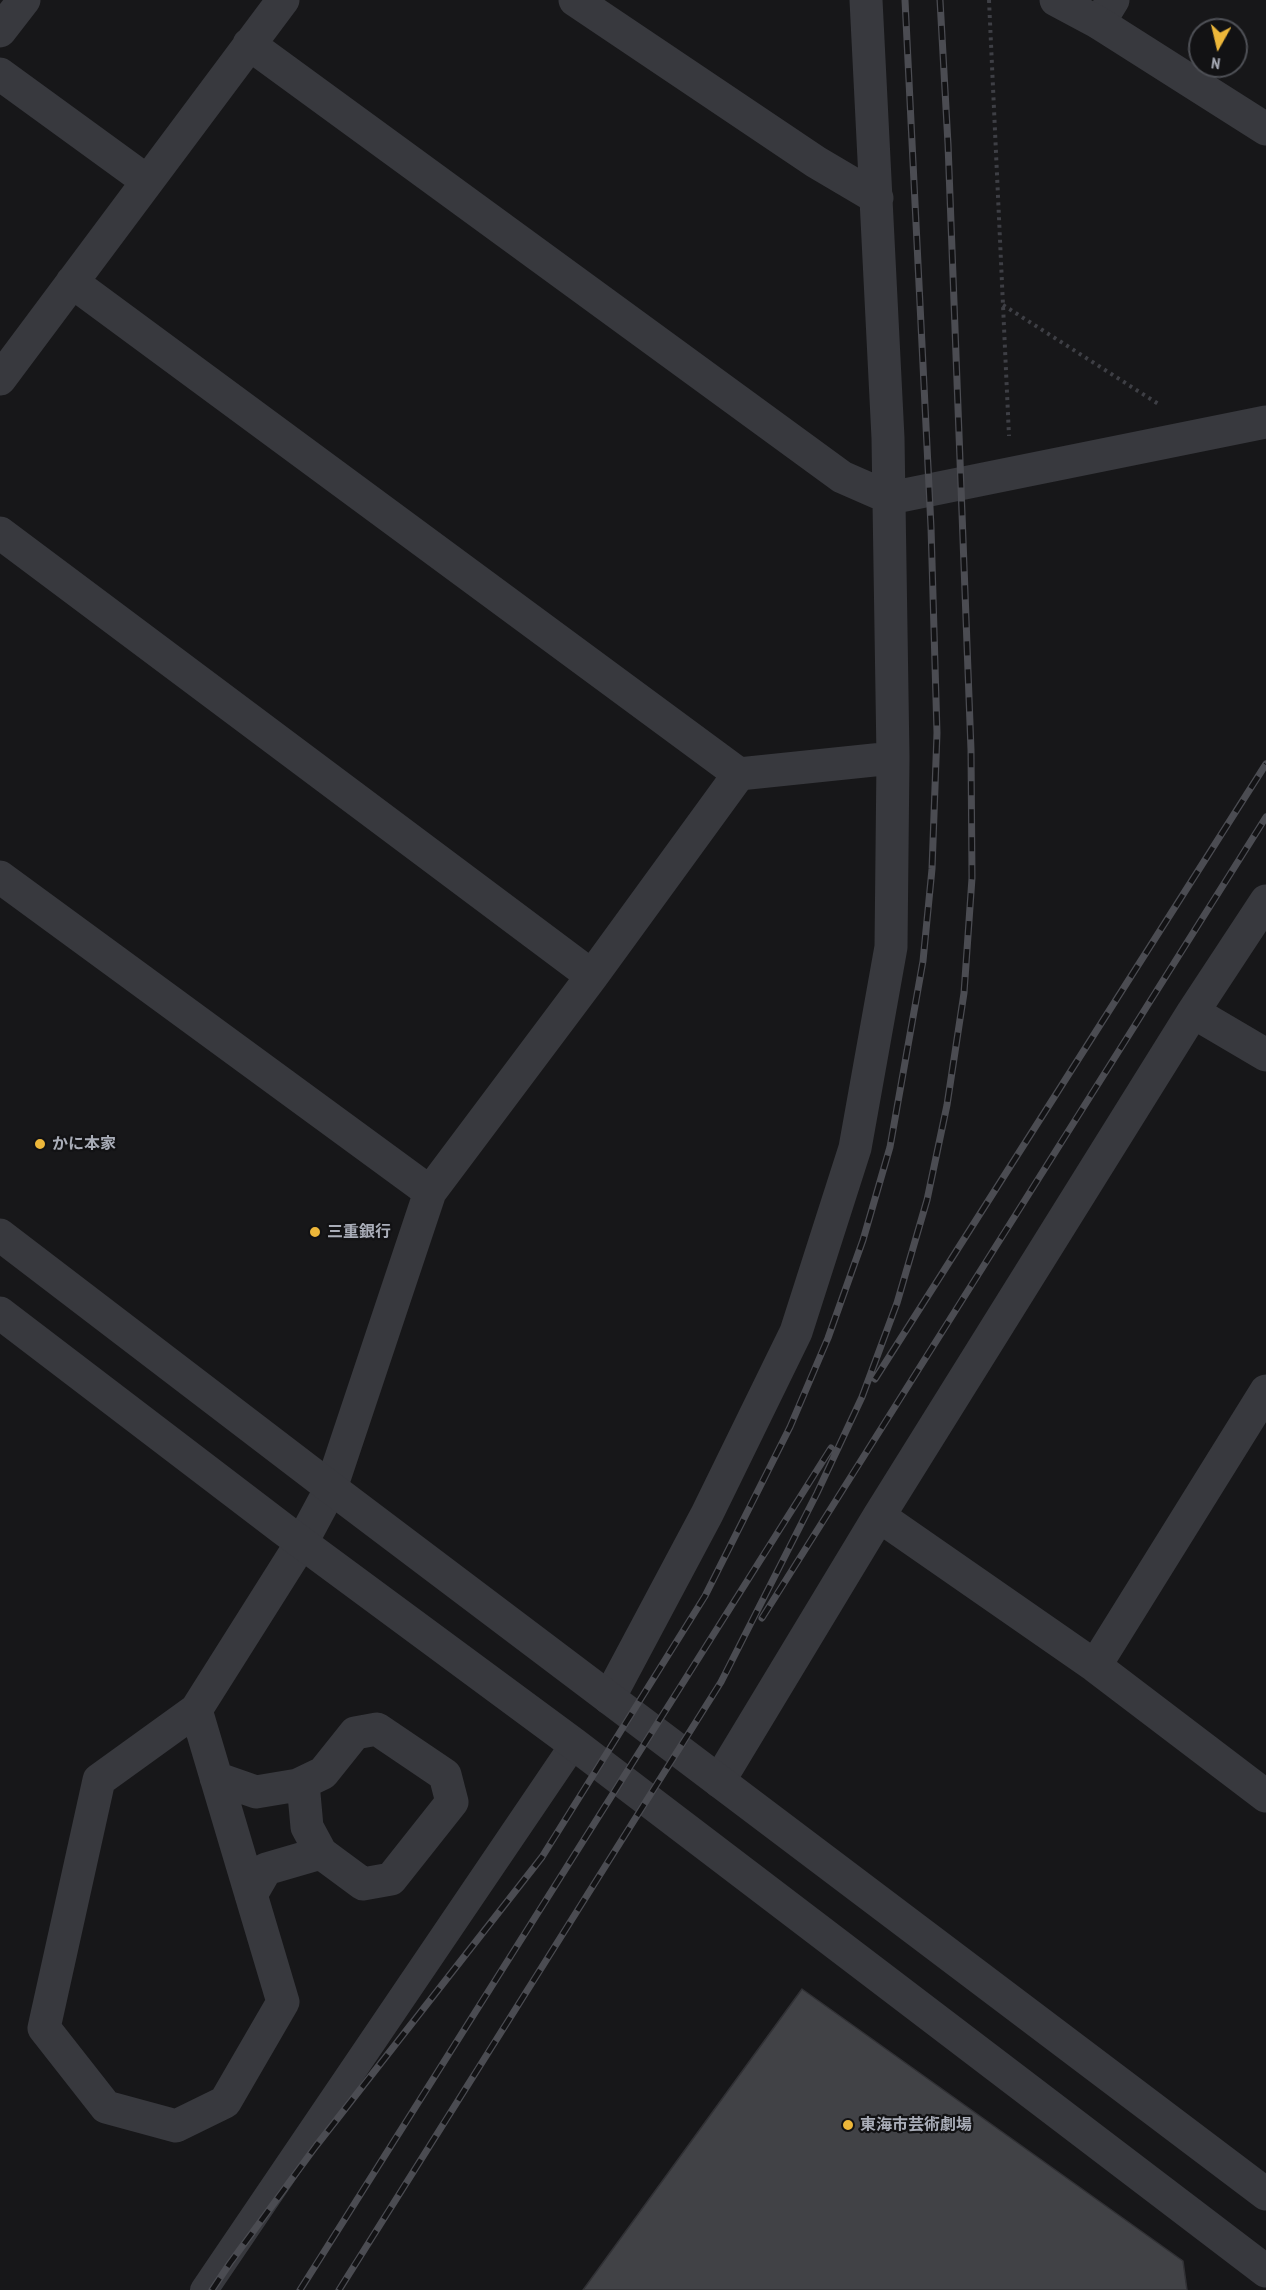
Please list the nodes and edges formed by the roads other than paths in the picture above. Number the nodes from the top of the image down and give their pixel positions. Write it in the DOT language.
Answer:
graph roads {
  1 [pos="24,0"];
  2 [pos="283,0"];
  3 [pos="575,0"];
  4 [pos="866,0"];
  5 [pos="1056,0"];
  6 [pos="1106,12"];
  7 [pos="0,31"];
  8 [pos="249,44"];
  9 [pos="0,74"];
  10 [pos="1266,129"];
  11 [pos="147,181"];
  12 [pos="877,198"];
  13 [pos="72,282"];
  14 [pos="0,379"];
  15 [pos="1266,422"];
  16 [pos="890,498"];
  17 [pos="0,533"];
  18 [pos="893,758"];
  19 [pos="739,774"];
  20 [pos="0,877"];
  21 [pos="1266,901"];
  22 [pos="592,976"];
  23 [pos="1193,1012"];
  24 [pos="1266,1055"];
  25 [pos="429,1192"];
  26 [pos="0,1235"];
  27 [pos="0,1313"];
  28 [pos="1266,1391"];
  29 [pos="331,1488"];
  30 [pos="879,1516"];
  31 [pos="302,1542"];
  32 [pos="1095,1666"];
  33 [pos="609,1698"];
  34 [pos="196,1710"];
  35 [pos="574,1744"];
  36 [pos="216,1778"];
  37 [pos="719,1781"];
  38 [pos="303,1783"];
  39 [pos="1266,1796"];
  40 [pos="321,1853"];
  41 [pos="251,1895"];
  42 [pos="1266,2194"];
  43 [pos="1266,2271"];
  44 [pos="204,2290"];
  1 -- 7 [label="street"];
  2 -- 8 [label="street"];
  3 -- 12 [label="street"];
  4 -- 12 [label="street"];
  5 -- 6 [label="street"];
  6 -- 10 [label="street"];
  8 -- 11 [label="street"];
  8 -- 16 [label="street"];
  9 -- 11 [label="street"];
  11 -- 13 [label="street"];
  12 -- 16 [label="street"];
  13 -- 14 [label="street"];
  13 -- 19 [label="street"];
  15 -- 16 [label="street"];
  16 -- 18 [label="street"];
  17 -- 22 [label="street"];
  18 -- 19 [label="street"];
  18 -- 33 [label="street"];
  19 -- 22 [label="street"];
  20 -- 25 [label="street"];
  21 -- 23 [label="street"];
  22 -- 25 [label="street"];
  23 -- 24 [label="street"];
  23 -- 30 [label="street"];
  25 -- 29 [label="street"];
  26 -- 29 [label="street"];
  27 -- 31 [label="street"];
  28 -- 32 [label="street"];
  29 -- 31 [label="street"];
  29 -- 33 [label="street"];
  30 -- 32 [label="street"];
  30 -- 37 [label="street"];
  31 -- 34 [label="street"];
  31 -- 35 [label="street"];
  32 -- 39 [label="street"];
  33 -- 37 [label="street"];
  34 -- 36 [label="street"];
  34 -- 41 [label="street"];
  35 -- 43 [label="street"];
  35 -- 44 [label="street"];
  36 -- 38 [label="street"];
  36 -- 41 [label="street"];
  37 -- 42 [label="street"];
  38 -- 40 [label="street"];
  38 -- 40 [label="street"];
  40 -- 41 [label="street"];
}
